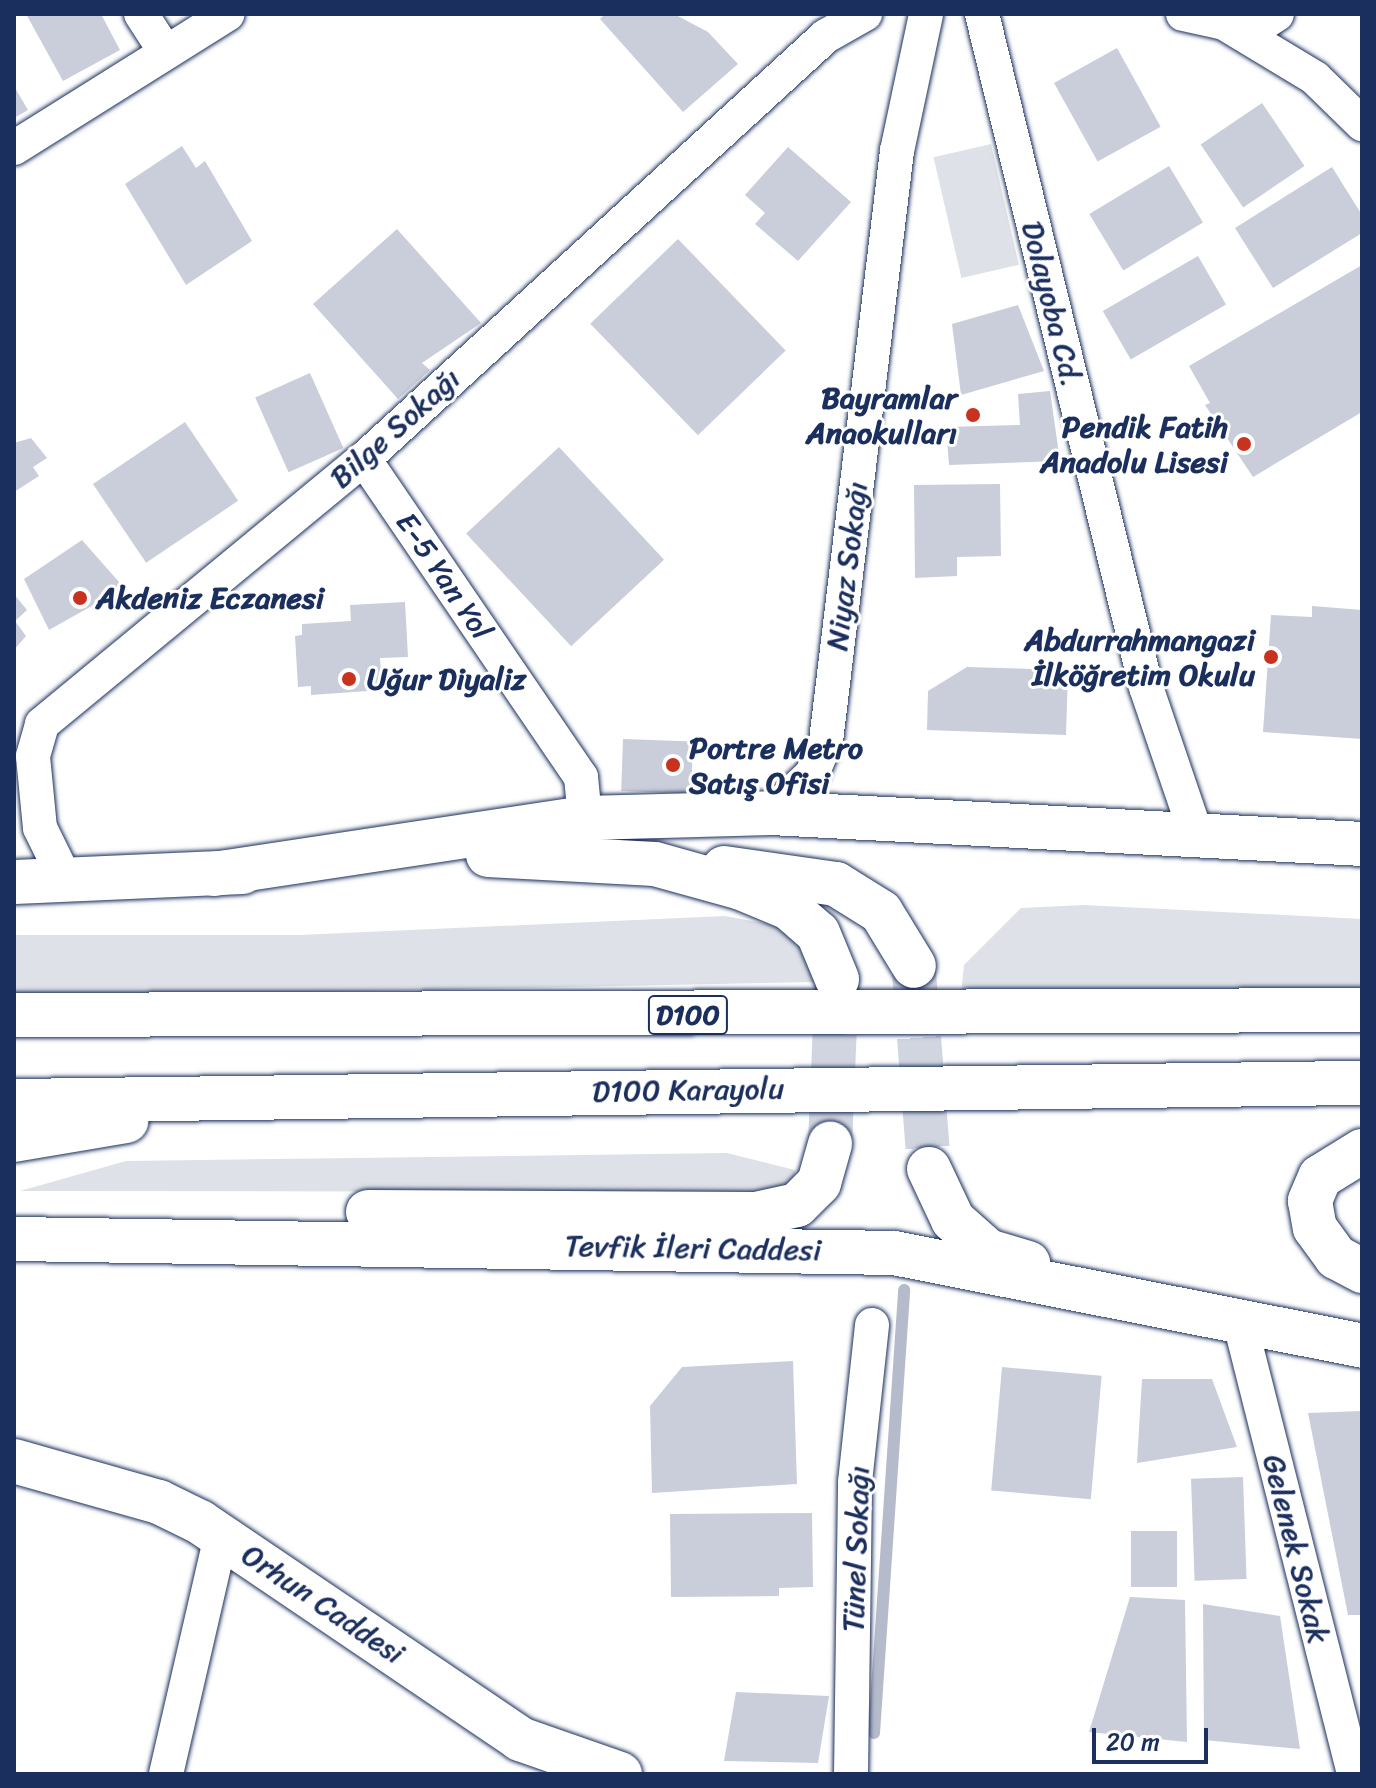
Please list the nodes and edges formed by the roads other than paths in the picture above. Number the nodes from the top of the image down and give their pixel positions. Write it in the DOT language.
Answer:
graph roads {
  1 [pos="141,14"];
  2 [pos="228,14"];
  3 [pos="865,14"];
  4 [pos="927,14"];
  5 [pos="949,14"];
  6 [pos="982,14"];
  7 [pos="1183,14"];
  8 [pos="1277,14"];
  9 [pos="1245,35"];
  10 [pos="165,51"];
  11 [pos="1362,124"];
  12 [pos="14,148"];
  13 [pos="364,459"];
  14 [pos="28,728"];
  15 [pos="771,813"];
  16 [pos="585,818"];
  17 [pos="1195,831"];
  18 [pos="1362,844"];
  19 [pos="655,864"];
  20 [pos="214,874"];
  21 [pos="14,882"];
  22 [pos="67,883"];
  23 [pos="914,966"];
  24 [pos="837,979"];
  25 [pos="1362,1010"];
  26 [pos="14,1015"];
  27 [pos="1362,1083"];
  28 [pos="291,1095"];
  29 [pos="14,1101"];
  30 [pos="14,1140"];
  31 [pos="830,1144"];
  32 [pos="1362,1151"];
  33 [pos="929,1169"];
  34 [pos="14,1209"];
  35 [pos="14,1239"];
  36 [pos="1362,1271"];
  37 [pos="1362,1317"];
  38 [pos="1240,1323"];
  39 [pos="872,1325"];
  40 [pos="1362,1346"];
  41 [pos="14,1461"];
  42 [pos="221,1535"];
  43 [pos="537,1762"];
  44 [pos="166,1774"];
  45 [pos="620,1774"];
  46 [pos="851,1774"];
  47 [pos="1354,1774"];
  1 -- 10 [label="street"];
  2 -- 10 [label="street"];
  3 -- 13 [label="street, Bilge Sokağı"];
  4 -- 5 [label="street"];
  4 -- 15 [label="street, Niyaz Sokağı"];
  6 -- 17 [label="street, Dolayoba Cd."];
  7 -- 9 [label="street"];
  8 -- 9 [label="street"];
  9 -- 11 [label="street"];
  10 -- 12 [label="street"];
  13 -- 14 [label="street, Bilge Sokağı"];
  13 -- 16 [label="street, E-5 Yan Yol"];
  14 -- 22 [label="street, Bilge Sokağı"];
  15 -- 16 [label="main road"];
  15 -- 17 [label="main road"];
  16 -- 20 [label="main road"];
  17 -- 18 [label="main road"];
  19 -- 20 [label="main road"];
  19 -- 23 [label="main road"];
  19 -- 24 [label="main road"];
  20 -- 22 [label="main road"];
  21 -- 22 [label="main road"];
  25 -- 26 [label="main road, D100"];
  27 -- 28 [label="main road, D100 Karayolu"];
  28 -- 29 [label="main road, D100 Karayolu"];
  28 -- 30 [label="main road"];
  31 -- 34 [label="main road"];
  32 -- 36 [label="main road"];
  33 -- 37 [label="main road"];
  35 -- 38 [label="main road, Tevfik İleri Caddesi"];
  38 -- 40 [label="main road, Tevfik İleri Caddesi"];
  38 -- 47 [label="street, Gelenek Sokak"];
  39 -- 46 [label="street, Tünel Sokağı"];
  41 -- 42 [label="main road, Orhun Caddesi"];
  42 -- 43 [label="main road, Orhun Caddesi"];
  42 -- 44 [label="street"];
  43 -- 45 [label="main road, Orhun Caddesi"];
}
